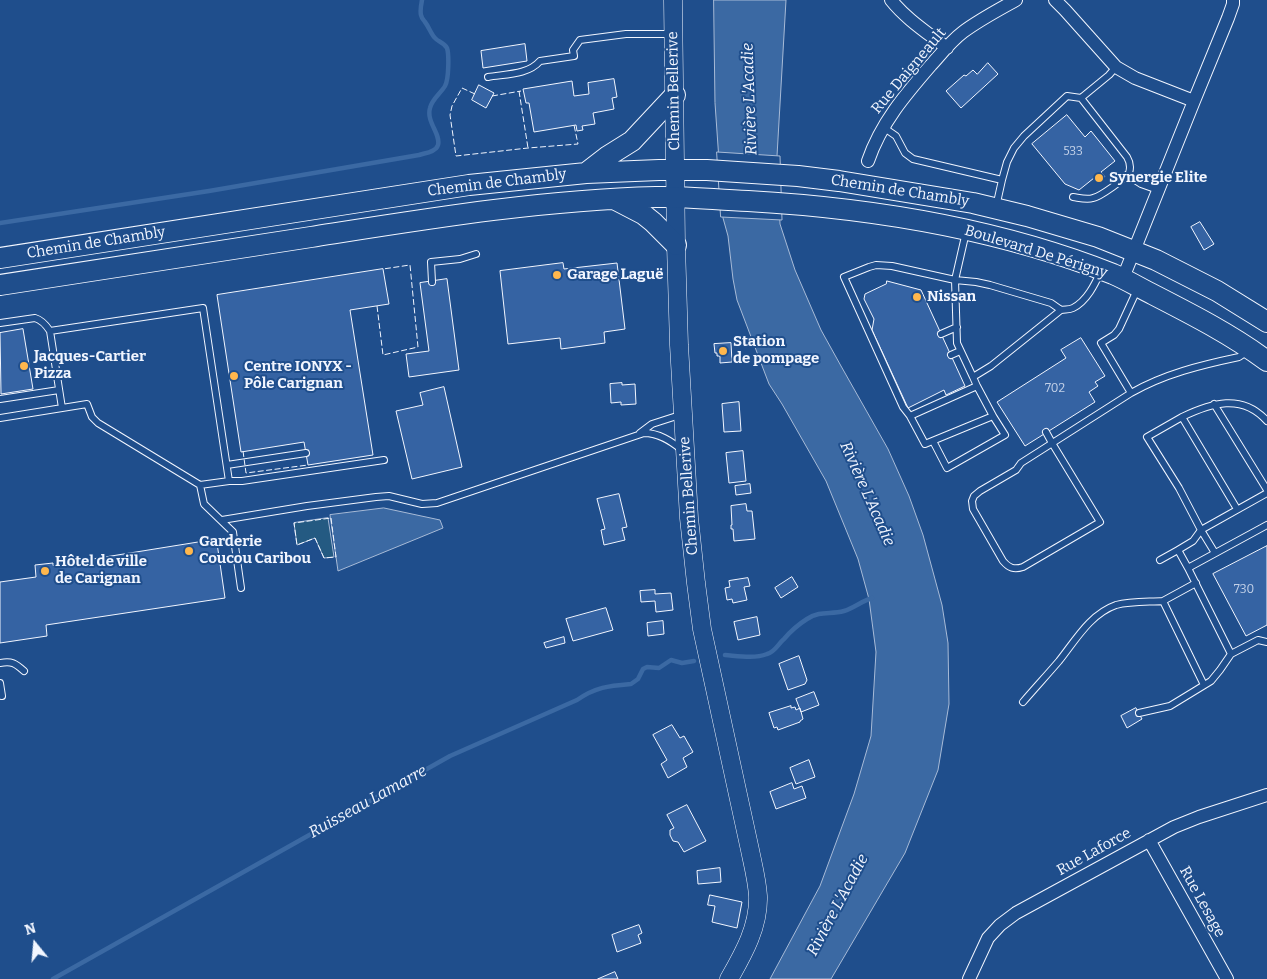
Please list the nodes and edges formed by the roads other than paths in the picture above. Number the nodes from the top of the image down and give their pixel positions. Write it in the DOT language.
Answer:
graph roads {
  1 [pos="673,0"];
  2 [pos="891,0"];
  3 [pos="1016,0"];
  4 [pos="1055,0"];
  5 [pos="1232,1"];
  6 [pos="673,34"];
  7 [pos="947,48"];
  8 [pos="1116,67"];
  9 [pos="488,77"];
  10 [pos="674,95"];
  11 [pos="1081,98"];
  12 [pos="1194,101"];
  13 [pos="883,127"];
  14 [pos="868,161"];
  15 [pos="675,170"];
  16 [pos="586,173"];
  17 [pos="1127,175"];
  18 [pos="1002,180"];
  19 [pos="1158,190"];
  20 [pos="1074,196"];
  21 [pos="675,197"];
  22 [pos="614,199"];
  23 [pos="784,203"];
  24 [pos="995,208"];
  25 [pos="966,230"];
  26 [pos="676,245"];
  27 [pos="1134,251"];
  28 [pos="476,254"];
  29 [pos="0,258"];
  30 [pos="1101,270"];
  31 [pos="956,280"];
  32 [pos="432,282"];
  33 [pos="1130,282"];
  34 [pos="0,285"];
  35 [pos="1061,310"];
  36 [pos="1267,322"];
  37 [pos="0,323"];
  38 [pos="957,327"];
  39 [pos="50,331"];
  40 [pos="941,334"];
  41 [pos="1248,348"];
  42 [pos="960,351"];
  43 [pos="951,356"];
  44 [pos="1267,361"];
  45 [pos="973,377"];
  46 [pos="977,386"];
  47 [pos="59,390"];
  48 [pos="1131,393"];
  49 [pos="0,399"];
  50 [pos="1214,404"];
  51 [pos="62,408"];
  52 [pos="683,414"];
  53 [pos="910,416"];
  54 [pos="993,416"];
  55 [pos="1182,417"];
  56 [pos="0,418"];
  57 [pos="1267,422"];
  58 [pos="1046,432"];
  59 [pos="639,434"];
  60 [pos="933,441"];
  61 [pos="1052,443"];
  62 [pos="685,452"];
  63 [pos="306,453"];
  64 [pos="384,460"];
  65 [pos="226,465"];
  66 [pos="229,481"];
  67 [pos="200,485"];
  68 [pos="1267,491"];
  69 [pos="1237,510"];
  70 [pos="222,520"];
  71 [pos="1267,525"];
  72 [pos="1202,530"];
  73 [pos="1178,550"];
  74 [pos="1215,553"];
  75 [pos="1160,560"];
  76 [pos="1188,568"];
  77 [pos="1196,583"];
  78 [pos="241,588"];
  79 [pos="1163,601"];
  80 [pos="1267,642"];
  81 [pos="1231,654"];
  82 [pos="0,663"];
  83 [pos="24,671"];
  84 [pos="0,683"];
  85 [pos="1204,685"];
  86 [pos="2,696"];
  87 [pos="1023,702"];
  88 [pos="1139,713"];
  89 [pos="1267,795"];
  90 [pos="1149,840"];
  91 [pos="1223,978"];
  92 [pos="729,979"];
  93 [pos="969,979"];
  1 -- 6 [label="street, Chemin Bellerive"];
  2 -- 7 [label="street"];
  3 -- 7 [label="street, Rue Daigneault"];
  4 -- 8 [label="street"];
  5 -- 12 [label="street"];
  6 -- 9 [label="lane"];
  6 -- 10 [label="street, Chemin Bellerive"];
  7 -- 13 [label="street, Rue Daigneault"];
  8 -- 11 [label="lane"];
  8 -- 12 [label="street"];
  10 -- 15 [label="street, Chemin Bellerive"];
  10 -- 16 [label="main road"];
  11 -- 17 [label="lane"];
  11 -- 18 [label="lane"];
  12 -- 19 [label="street"];
  13 -- 14 [label="street, Rue Daigneault"];
  13 -- 18 [label="lane"];
  15 -- 16 [label="main road, Chemin de Chambly"];
  15 -- 21 [label="street, Chemin Bellerive"];
  15 -- 24 [label="main road, Chemin de Chambly"];
  16 -- 29 [label="main road, Chemin de Chambly"];
  17 -- 19 [label="lane"];
  17 -- 20 [label="lane"];
  18 -- 24 [label="lane"];
  19 -- 27 [label="street"];
  21 -- 22 [label="main road, Chemin de Chambly"];
  21 -- 23 [label="main road, Chemin de Chambly"];
  21 -- 26 [label="street, Chemin Bellerive"];
  22 -- 26 [label="main road"];
  22 -- 34 [label="main road, Chemin de Chambly"];
  23 -- 25 [label="main road, Boulevard De Périgny"];
  24 -- 27 [label="main road, Boulevard De Périgny"];
  25 -- 30 [label="main road, Boulevard De Périgny"];
  25 -- 31 [label="lane"];
  26 -- 52 [label="street, Chemin Bellerive"];
  27 -- 33 [label="street"];
  27 -- 36 [label="main road, Boulevard De Périgny"];
  28 -- 32 [label="lane"];
  30 -- 33 [label="main road, Boulevard De Périgny"];
  30 -- 35 [label="lane"];
  31 -- 35 [label="lane"];
  31 -- 38 [label="lane"];
  31 -- 53 [label="lane"];
  33 -- 41 [label="main road, Boulevard De Périgny"];
  33 -- 48 [label="lane"];
  35 -- 45 [label="lane"];
  37 -- 39 [label="lane"];
  38 -- 40 [label="lane"];
  38 -- 42 [label="lane"];
  39 -- 47 [label="lane"];
  39 -- 65 [label="lane"];
  41 -- 44 [label="main road, Boulevard De Périgny"];
  41 -- 48 [label="lane"];
  42 -- 43 [label="lane"];
  42 -- 45 [label="lane"];
  45 -- 46 [label="lane"];
  46 -- 53 [label="lane"];
  46 -- 54 [label="lane"];
  47 -- 49 [label="lane"];
  47 -- 51 [label="lane"];
  48 -- 61 [label="lane"];
  50 -- 55 [label="lane"];
  50 -- 57 [label="lane"];
  50 -- 68 [label="lane"];
  51 -- 56 [label="lane"];
  51 -- 67 [label="lane"];
  52 -- 59 [label="lane"];
  52 -- 62 [label="street, Chemin Bellerive"];
  53 -- 60 [label="lane"];
  54 -- 60 [label="lane"];
  54 -- 60 [label="lane"];
  55 -- 69 [label="lane"];
  55 -- 72 [label="lane"];
  58 -- 61 [label="lane"];
  59 -- 62 [label="lane"];
  59 -- 70 [label="lane"];
  61 -- 61 [label="lane"];
  62 -- 92 [label="street, Chemin Bellerive"];
  63 -- 65 [label="lane"];
  64 -- 66 [label="lane"];
  65 -- 66 [label="lane"];
  66 -- 67 [label="lane"];
  67 -- 70 [label="lane"];
  68 -- 69 [label="lane"];
  69 -- 72 [label="lane"];
  70 -- 78 [label="lane"];
  71 -- 74 [label="lane"];
  72 -- 73 [label="lane"];
  72 -- 74 [label="lane"];
  73 -- 75 [label="lane"];
  73 -- 76 [label="lane"];
  74 -- 76 [label="lane"];
  76 -- 77 [label="lane"];
  77 -- 79 [label="lane"];
  77 -- 81 [label="lane"];
  79 -- 85 [label="lane"];
  79 -- 87 [label="lane"];
  80 -- 81 [label="lane"];
  81 -- 85 [label="lane"];
  82 -- 83 [label="lane"];
  84 -- 86 [label="lane"];
  85 -- 88 [label="lane"];
  89 -- 90 [label="street, Rue Laforce"];
  90 -- 91 [label="street, Rue Lesage"];
  90 -- 93 [label="street, Rue Laforce"];
}
